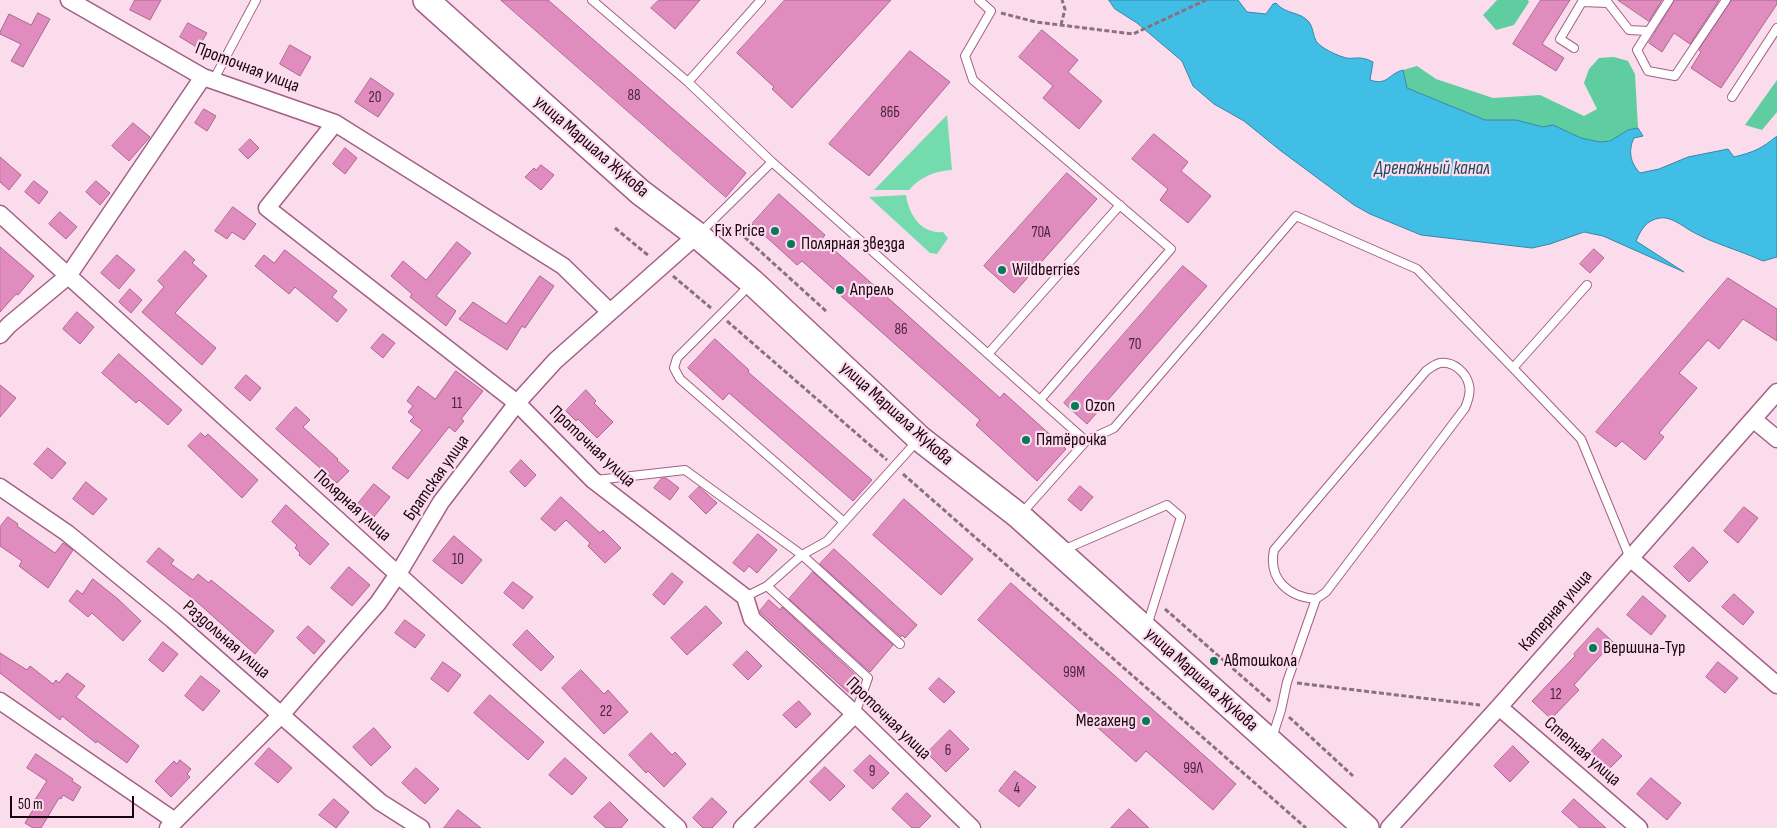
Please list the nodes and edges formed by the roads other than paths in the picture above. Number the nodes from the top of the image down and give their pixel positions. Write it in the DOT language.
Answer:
graph roads {
  1 [pos="69,0"];
  2 [pos="256,0"];
  3 [pos="592,0"];
  4 [pos="761,0"];
  5 [pos="979,0"];
  6 [pos="1669,0"];
  7 [pos="1726,0"];
  8 [pos="1609,1"];
  9 [pos="435,5"];
  10 [pos="1777,28"];
  11 [pos="1649,31"];
  12 [pos="1574,48"];
  13 [pos="208,79"];
  14 [pos="688,82"];
  15 [pos="1732,97"];
  16 [pos="335,123"];
  17 [pos="772,162"];
  18 [pos="1120,205"];
  19 [pos="0,214"];
  20 [pos="697,235"];
  21 [pos="68,276"];
  22 [pos="752,282"];
  23 [pos="1587,285"];
  24 [pos="610,312"];
  25 [pos="0,335"];
  26 [pos="988,354"];
  27 [pos="1513,368"];
  28 [pos="1777,392"];
  29 [pos="1040,400"];
  30 [pos="517,404"];
  31 [pos="1753,419"];
  32 [pos="919,438"];
  33 [pos="1777,439"];
  34 [pos="1086,442"];
  35 [pos="593,480"];
  36 [pos="0,487"];
  37 [pos="1019,516"];
  38 [pos="844,522"];
  39 [pos="1058,552"];
  40 [pos="802,555"];
  41 [pos="1630,558"];
  42 [pos="398,574"];
  43 [pos="767,586"];
  44 [pos="745,597"];
  45 [pos="1316,600"];
  46 [pos="1146,630"];
  47 [pos="900,644"];
  48 [pos="1777,685"];
  49 [pos="0,701"];
  50 [pos="1499,707"];
  51 [pos="854,714"];
  52 [pos="281,715"];
  53 [pos="1270,742"];
  54 [pos="171,825"];
  55 [pos="1358,825"];
  56 [pos="421,828"];
  57 [pos="678,828"];
  58 [pos="742,828"];
  59 [pos="972,828"];
  60 [pos="1388,828"];
  61 [pos="1639,828"];
  1 -- 13 [label="street, Проточная улица"];
  2 -- 13 [label="lane"];
  3 -- 14 [label="lane"];
  4 -- 14 [label="lane"];
  5 -- 18 [label="lane"];
  6 -- 11 [label="lane"];
  7 -- 11 [label="lane"];
  8 -- 11 [label="lane"];
  8 -- 12 [label="lane"];
  9 -- 20 [label="main road, улица Маршала Жукова"];
  10 -- 15 [label="lane"];
  13 -- 16 [label="street, Проточная улица"];
  13 -- 21 [label="street"];
  14 -- 17 [label="lane"];
  16 -- 24 [label="street, Проточная улица"];
  16 -- 30 [label="street, Проточная улица"];
  17 -- 20 [label="lane"];
  17 -- 26 [label="lane"];
  18 -- 26 [label="lane"];
  18 -- 29 [label="lane"];
  19 -- 21 [label="street, Полярная улица"];
  20 -- 22 [label="main road, улица Маршала Жукова"];
  20 -- 24 [label="street, Братская улица"];
  21 -- 25 [label="street"];
  21 -- 42 [label="street, Полярная улица"];
  22 -- 32 [label="main road, улица Маршала Жукова"];
  22 -- 38 [label="lane"];
  23 -- 27 [label="lane"];
  24 -- 30 [label="street, Братская улица"];
  26 -- 29 [label="lane"];
  27 -- 34 [label="lane"];
  27 -- 41 [label="lane"];
  28 -- 31 [label="street, Катерная улица"];
  29 -- 34 [label="lane"];
  30 -- 35 [label="street, Проточная улица"];
  30 -- 42 [label="street, Братская улица"];
  31 -- 33 [label="street"];
  31 -- 41 [label="street, Катерная улица"];
  32 -- 37 [label="main road, улица Маршала Жукова"];
  32 -- 38 [label="lane"];
  34 -- 37 [label="lane"];
  35 -- 40 [label="lane"];
  35 -- 44 [label="street, Проточная улица"];
  36 -- 52 [label="street, Раздольная улица"];
  37 -- 39 [label="main road, улица Маршала Жукова"];
  38 -- 40 [label="lane"];
  39 -- 46 [label="main road, улица Маршала Жукова"];
  39 -- 46 [label="lane"];
  40 -- 43 [label="lane"];
  40 -- 47 [label="lane"];
  41 -- 48 [label="street"];
  41 -- 50 [label="street, Катерная улица"];
  42 -- 52 [label="street, Братская улица"];
  42 -- 57 [label="street, Полярная улица"];
  43 -- 44 [label="lane"];
  43 -- 51 [label="lane"];
  44 -- 51 [label="street, Проточная улица"];
  45 -- 45 [label="lane"];
  45 -- 53 [label="lane"];
  46 -- 53 [label="main road, улица Маршала Жукова"];
  49 -- 54 [label="street"];
  50 -- 60 [label="street, Катерная улица"];
  50 -- 61 [label="street, Степная улица"];
  51 -- 58 [label="street"];
  51 -- 59 [label="street, Проточная улица"];
  52 -- 54 [label="street, Братская улица"];
  52 -- 56 [label="street, Раздольная улица"];
  53 -- 55 [label="main road, улица Маршала Жукова"];
}
